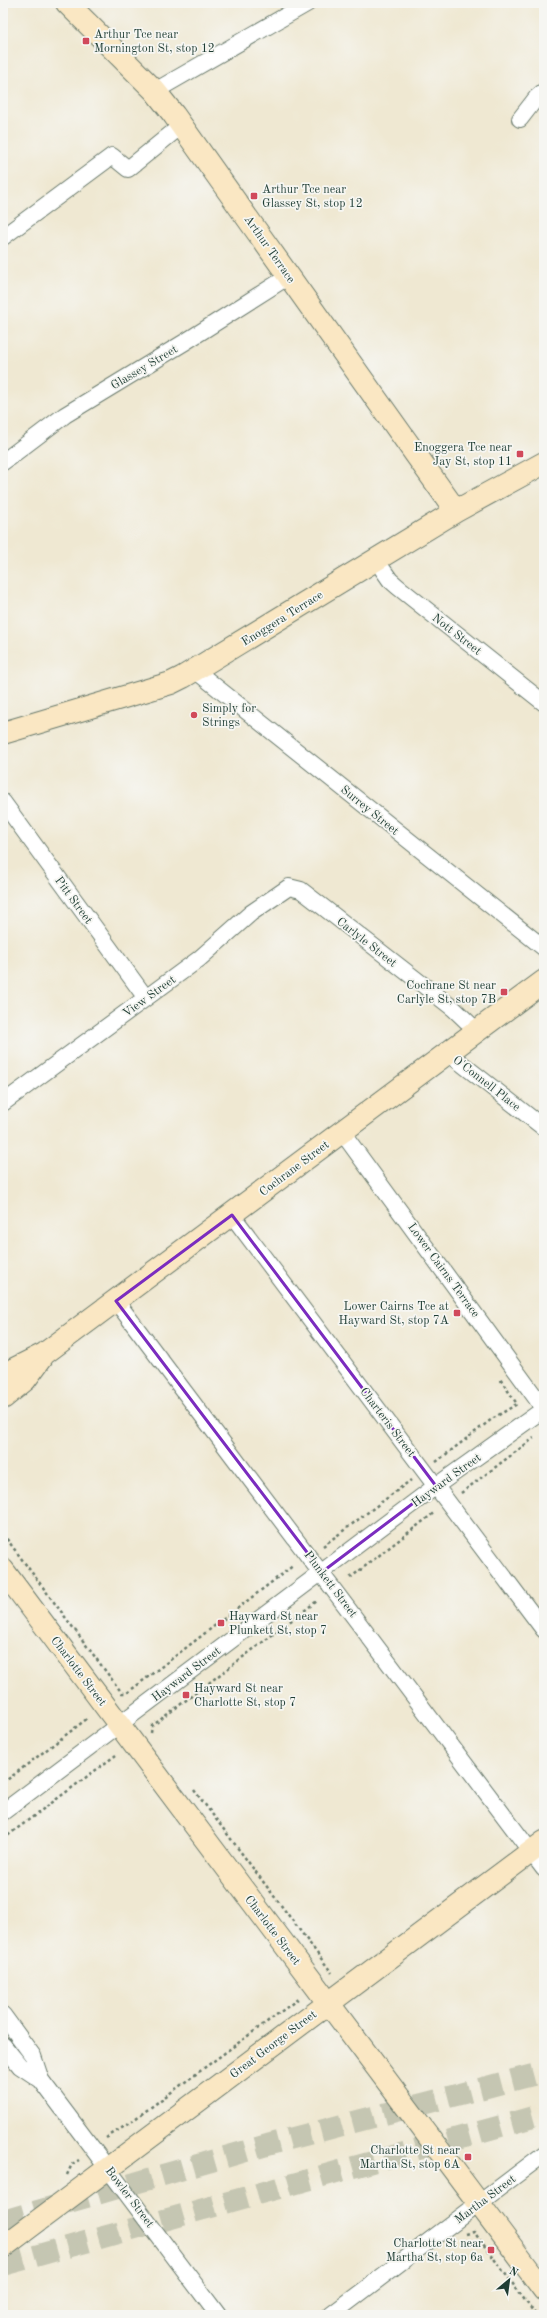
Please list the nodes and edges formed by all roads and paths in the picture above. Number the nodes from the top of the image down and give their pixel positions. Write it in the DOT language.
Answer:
graph roads {
  1 [pos="67,3"];
  2 [pos="308,3"];
  3 [pos="155,91"];
  4 [pos="544,91"];
  5 [pos="520,119"];
  6 [pos="182,124"];
  7 [pos="3,237"];
  8 [pos="289,276"];
  9 [pos="3,462"];
  10 [pos="544,463"];
  11 [pos="456,511"];
  12 [pos="376,560"];
  13 [pos="196,671"];
  14 [pos="544,702"];
  15 [pos="3,733"];
  16 [pos="3,802"];
  17 [pos="292,887"];
  18 [pos="544,948"];
  19 [pos="544,981"];
  20 [pos="146,998"];
  21 [pos="477,1031"];
  22 [pos="448,1053"];
  23 [pos="3,1103"];
  24 [pos="544,1128"];
  25 [pos="342,1132"];
  26 [pos="232,1215"];
  27 [pos="116,1301"];
  28 [pos="44,1354"];
  29 [pos="498,1376"];
  30 [pos="3,1377"];
  31 [pos="3,1398"];
  32 [pos="544,1409"];
  33 [pos="537,1436"];
  34 [pos="436,1462"];
  35 [pos="411,1480"];
  36 [pos="436,1486"];
  37 [pos="461,1493"];
  38 [pos="437,1510"];
  39 [pos="3,1534"];
  40 [pos="323,1546"];
  41 [pos="294,1565"];
  42 [pos="3,1570"];
  43 [pos="322,1572"];
  44 [pos="350,1578"];
  45 [pos="317,1601"];
  46 [pos="544,1630"];
  47 [pos="88,1718"];
  48 [pos="119,1724"];
  49 [pos="153,1736"];
  50 [pos="116,1755"];
  51 [pos="189,1783"];
  52 [pos="3,1784"];
  53 [pos="3,1812"];
  54 [pos="3,1839"];
  55 [pos="537,1846"];
  56 [pos="544,1869"];
  57 [pos="332,1973"];
  58 [pos="298,1999"];
  59 [pos="328,2003"];
  60 [pos="3,2015"];
  61 [pos="3,2045"];
  62 [pos="41,2080"];
  63 [pos="106,2138"];
  64 [pos="544,2154"];
  65 [pos="108,2168"];
  66 [pos="479,2203"];
  67 [pos="464,2235"];
  68 [pos="3,2246"];
  69 [pos="544,2290"];
  70 [pos="218,2315"];
  71 [pos="331,2315"];
  72 [pos="536,2315"];
  1 -- 3 [label="street, Arthur Terrace"];
  2 -- 3 [label="street"];
  3 -- 6 [label="street, Arthur Terrace"];
  4 -- 5 [label="street"];
  6 -- 7 [label="street"];
  6 -- 8 [label="street, Arthur Terrace"];
  8 -- 9 [label="street, Glassey Street"];
  8 -- 11 [label="street, Arthur Terrace"];
  10 -- 11 [label="street, Enoggera Terrace"];
  11 -- 12 [label="street, Enoggera Terrace"];
  12 -- 13 [label="street, Enoggera Terrace"];
  12 -- 14 [label="street, Nott Street"];
  13 -- 15 [label="street, Enoggera Terrace"];
  13 -- 18 [label="street, Surrey Street"];
  16 -- 20 [label="street, Pitt Street"];
  17 -- 20 [label="street, View Street"];
  17 -- 21 [label="street, Carlyle Street"];
  19 -- 21 [label="street, Cochrane Street"];
  20 -- 23 [label="street, View Street"];
  21 -- 22 [label="street, Cochrane Street"];
  22 -- 24 [label="street, O'Connell Place"];
  22 -- 25 [label="street, Cochrane Street"];
  25 -- 26 [label="street, Cochrane Street"];
  25 -- 32 [label="street, Lower Cairns Terrace"];
  26 -- 27 [label="street, Cochrane Street"];
  26 -- 36 [label="street, Charteris Street"];
  27 -- 28 [label="street, Cochrane Street"];
  27 -- 43 [label="street, Plunkett Street"];
  28 -- 30 [label="street, Cochrane Street"];
  28 -- 31 [label="street, Cochrane Street"];
  29 -- 34 [label="path"];
  32 -- 36 [label="street, Hayward Street"];
  33 -- 37 [label="path"];
  35 -- 40 [label="path"];
  36 -- 43 [label="street, Hayward Street"];
  36 -- 46 [label="street, Charteris Street"];
  38 -- 44 [label="path"];
  39 -- 41 [label="path"];
  42 -- 48 [label="street, Charlotte Street"];
  43 -- 48 [label="street, Hayward Street"];
  43 -- 55 [label="street, Plunkett Street"];
  45 -- 49 [label="path"];
  47 -- 52 [label="path"];
  48 -- 53 [label="street, Hayward Street"];
  48 -- 59 [label="street, Charlotte Street"];
  50 -- 54 [label="path"];
  51 -- 57 [label="path"];
  55 -- 56 [label="street, Plunkett Street"];
  55 -- 59 [label="street, Great George Street"];
  58 -- 63 [label="path"];
  59 -- 65 [label="street, Great George Street"];
  59 -- 66 [label="street, Charlotte Street"];
  60 -- 62 [label="street, Bowler Street"];
  61 -- 62 [label="street, Bowler Street"];
  62 -- 65 [label="street, Bowler Street"];
  64 -- 66 [label="street, Martha Street"];
  65 -- 68 [label="street, Great George Street"];
  65 -- 70 [label="street, Bowler Street"];
  66 -- 69 [label="street, Charlotte Street"];
  66 -- 71 [label="street, Martha Street"];
  67 -- 72 [label="path"];
}
